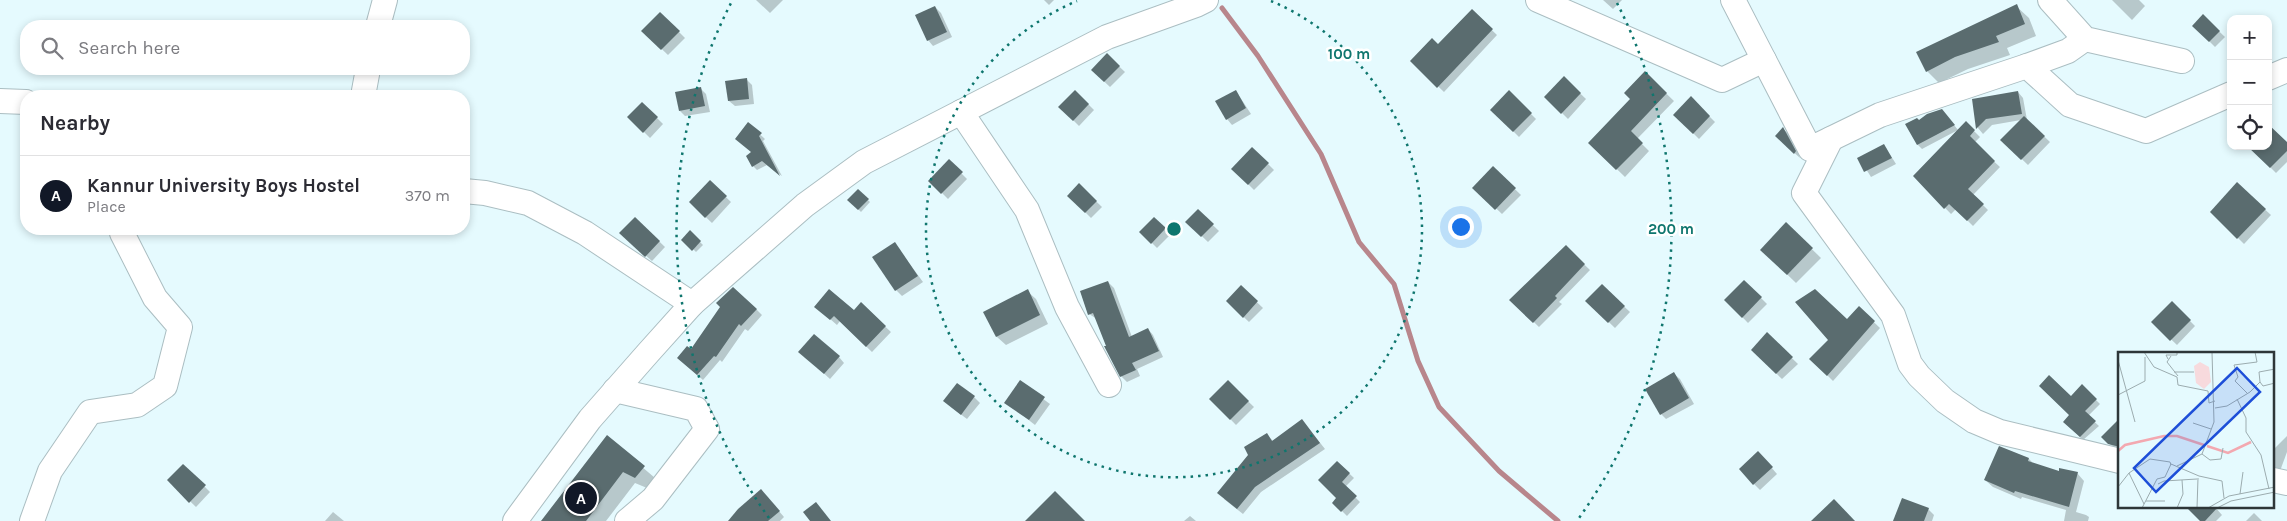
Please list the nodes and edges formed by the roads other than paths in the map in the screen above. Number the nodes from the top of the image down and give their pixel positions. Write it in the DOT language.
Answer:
graph roads {
  1 [pos="385,0"];
  2 [pos="1206,0"];
  3 [pos="1538,0"];
  4 [pos="1732,0"];
  5 [pos="2050,0"];
  6 [pos="380,20"];
  7 [pos="2085,39"];
  8 [pos="1764,60"];
  9 [pos="2182,61"];
  10 [pos="2027,66"];
  11 [pos="2287,70"];
  12 [pos="367,75"];
  13 [pos="2272,76"];
  14 [pos="364,90"];
  15 [pos="2227,96"];
  16 [pos="0,100"];
  17 [pos="20,102"];
  18 [pos="961,112"];
  19 [pos="1831,139"];
  20 [pos="470,192"];
  21 [pos="123,235"];
  22 [pos="692,304"];
  23 [pos="1109,385"];
  24 [pos="615,390"];
  25 [pos="2118,461"];
  26 [pos="2274,480"];
  27 [pos="2287,483"];
  28 [pos="32,521"];
  29 [pos="515,521"];
  30 [pos="627,521"];
  1 -- 6 [label="street"];
  2 -- 18 [label="street"];
  3 -- 8 [label="street"];
  4 -- 8 [label="street"];
  5 -- 7 [label="street"];
  7 -- 9 [label="street"];
  7 -- 10 [label="street"];
  8 -- 19 [label="street"];
  10 -- 15 [label="street"];
  10 -- 19 [label="street"];
  11 -- 13 [label="street"];
  12 -- 14 [label="street"];
  16 -- 17 [label="street"];
  18 -- 22 [label="street"];
  18 -- 23 [label="street"];
  19 -- 25 [label="street"];
  20 -- 22 [label="street"];
  21 -- 28 [label="street"];
  22 -- 24 [label="street"];
  24 -- 29 [label="street"];
  24 -- 30 [label="street"];
  26 -- 27 [label="street"];
}
